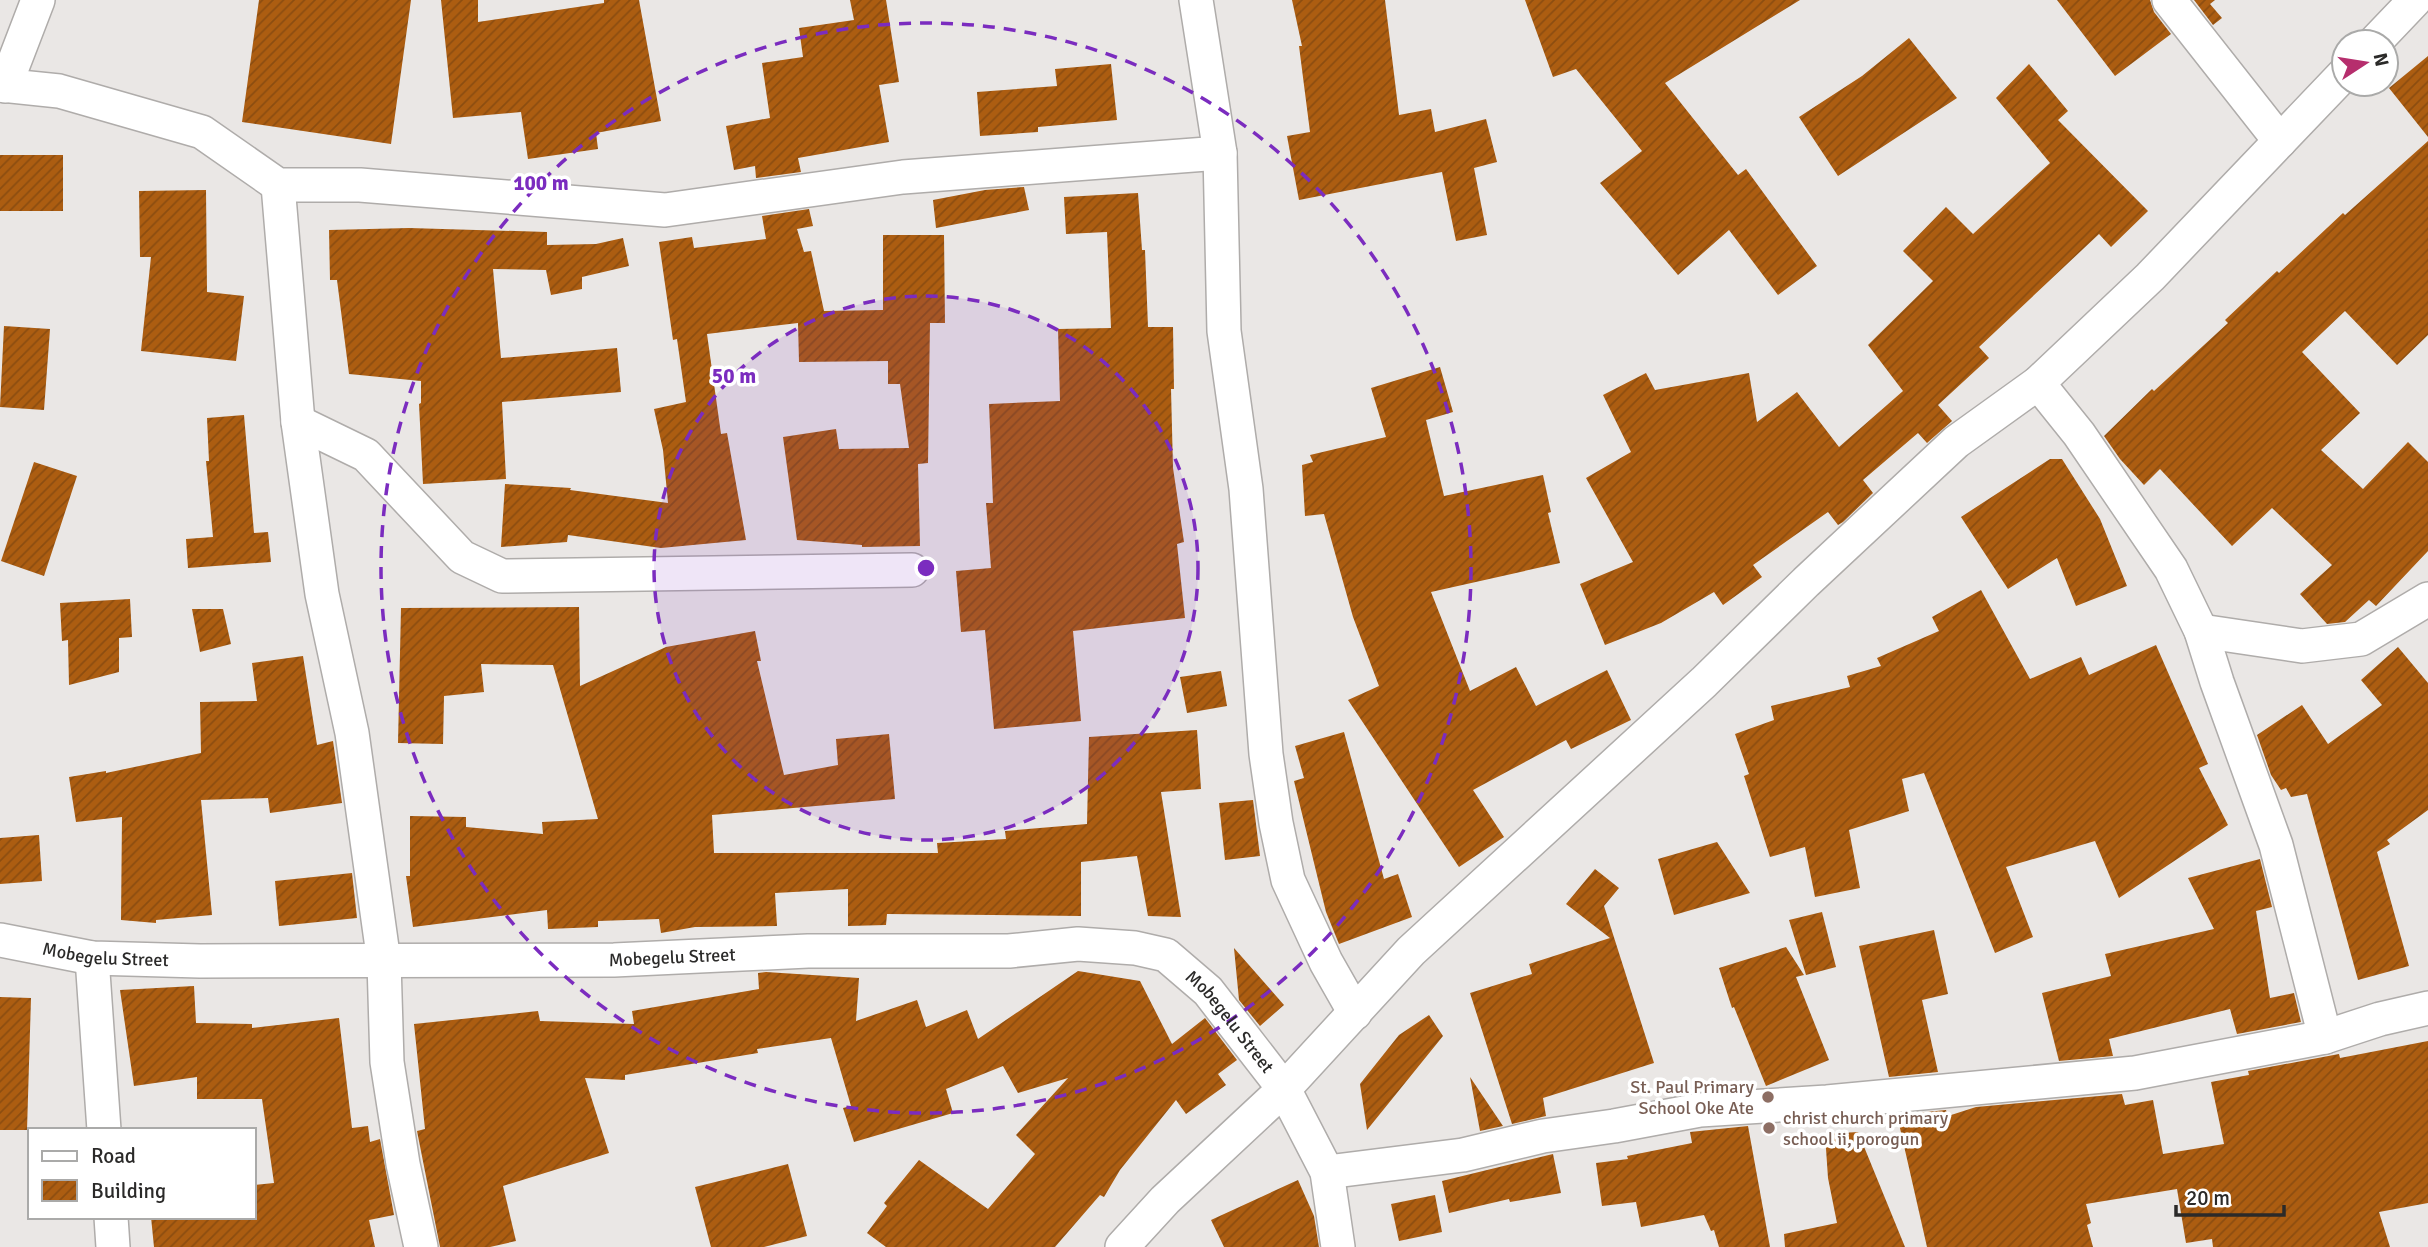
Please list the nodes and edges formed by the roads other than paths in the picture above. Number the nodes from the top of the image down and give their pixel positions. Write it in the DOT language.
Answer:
graph roads {
  1 [pos="38,0"];
  2 [pos="1196,0"];
  3 [pos="2169,0"];
  4 [pos="2415,0"];
  5 [pos="2388,28"];
  6 [pos="2,86"];
  7 [pos="2330,89"];
  8 [pos="2280,141"];
  9 [pos="1220,153"];
  10 [pos="278,185"];
  11 [pos="2038,383"];
  12 [pos="298,422"];
  13 [pos="912,570"];
  14 [pos="2428,599"];
  15 [pos="2201,631"];
  16 [pos="0,940"];
  17 [pos="92,958"];
  18 [pos="384,962"];
  19 [pos="2428,1008"];
  20 [pos="1355,1013"];
  21 [pos="2325,1037"];
  22 [pos="1284,1089"];
  23 [pos="104,1128"];
  24 [pos="1327,1172"];
  25 [pos="111,1219"];
  26 [pos="113,1247"];
  27 [pos="421,1247"];
  28 [pos="1122,1247"];
  29 [pos="1338,1247"];
  1 -- 6 [label="street"];
  2 -- 9 [label="street"];
  3 -- 8 [label="street"];
  4 -- 5 [label="street"];
  6 -- 10 [label="street"];
  7 -- 8 [label="street"];
  8 -- 11 [label="street"];
  9 -- 10 [label="street"];
  9 -- 20 [label="street"];
  10 -- 12 [label="street"];
  11 -- 15 [label="street"];
  11 -- 20 [label="street"];
  12 -- 13 [label="street"];
  12 -- 18 [label="street"];
  14 -- 15 [label="street"];
  15 -- 21 [label="street"];
  16 -- 17 [label="street, Mobegelu Street"];
  17 -- 18 [label="street, Mobegelu Street"];
  17 -- 23 [label="street"];
  18 -- 22 [label="street, Mobegelu Street"];
  18 -- 27 [label="street"];
  19 -- 21 [label="street"];
  20 -- 22 [label="street"];
  21 -- 24 [label="street"];
  22 -- 24 [label="street, Mobegelu Street"];
  22 -- 28 [label="street"];
  24 -- 29 [label="street, Mobegelu Street"];
  25 -- 26 [label="street"];
}
